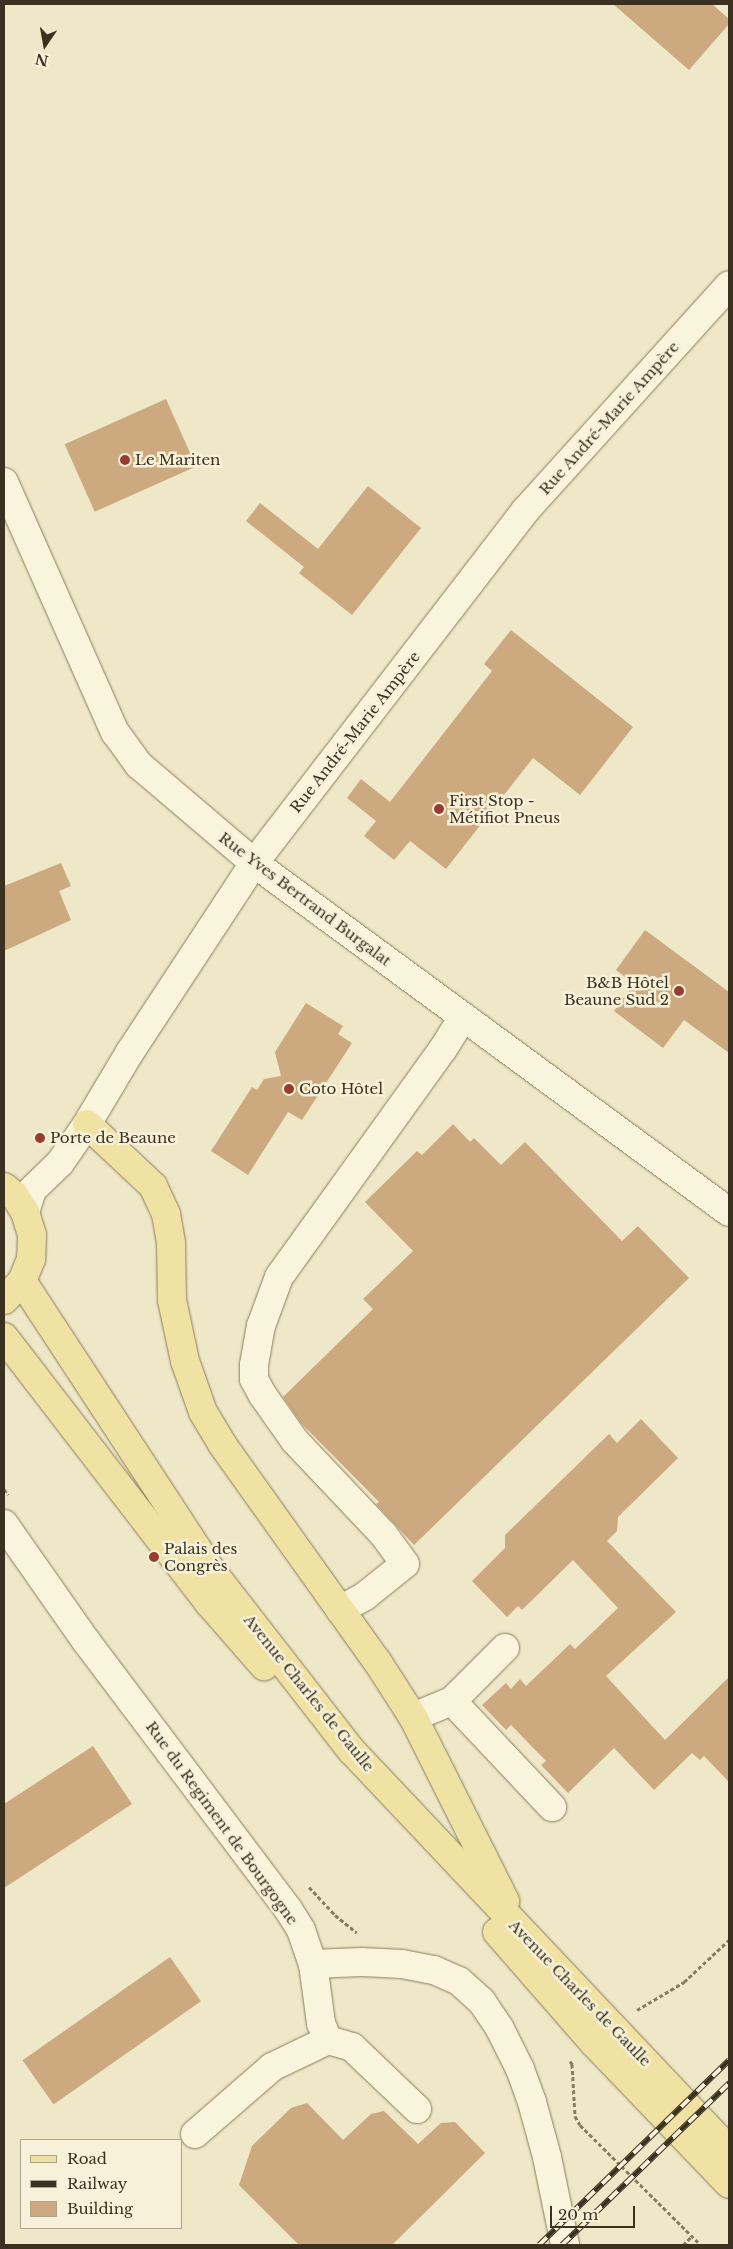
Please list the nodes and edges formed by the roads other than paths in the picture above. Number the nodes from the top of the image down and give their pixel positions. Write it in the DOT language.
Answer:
graph roads {
  1 [pos="729,285"];
  2 [pos="4,482"];
  3 [pos="254,864"];
  4 [pos="463,1017"];
  5 [pos="86,1124"];
  6 [pos="4,1187"];
  7 [pos="25,1212"];
  8 [pos="729,1212"];
  9 [pos="13,1291"];
  10 [pos="4,1337"];
  11 [pos="4,1524"];
  12 [pos="340,1610"];
  13 [pos="505,1648"];
  14 [pos="452,1701"];
  15 [pos="414,1717"];
  16 [pos="552,1807"];
  17 [pos="521,1931"];
  18 [pos="313,1964"];
  19 [pos="328,2040"];
  20 [pos="417,2109"];
  21 [pos="195,2134"];
  22 [pos="729,2150"];
  23 [pos="729,2184"];
  24 [pos="565,2245"];
  1 -- 3 [label="street, Rue André-Marie Ampère"];
  2 -- 3 [label="street, Rue Yves Bertrand Burgalat"];
  3 -- 4 [label="street, Rue Yves Bertrand Burgalat"];
  3 -- 5 [label="street, Rue André-Marie Ampère"];
  4 -- 8 [label="street, Rue Yves Bertrand Burgalat"];
  4 -- 12 [label="street"];
  5 -- 7 [label="street, Rue André-Marie Ampère"];
  5 -- 12 [label="main road"];
  6 -- 7 [label="main road, Avenue Charles de Gaulle"];
  7 -- 9 [label="main road, Avenue Charles de Gaulle"];
  9 -- 17 [label="main road, Avenue Charles de Gaulle"];
  10 -- 23 [label="main road, Avenue Charles de Gaulle"];
  11 -- 18 [label="street, Rue du Regiment de Bourgogne"];
  12 -- 15 [label="main road"];
  13 -- 14 [label="street"];
  14 -- 15 [label="street"];
  14 -- 16 [label="street"];
  15 -- 17 [label="main road"];
  17 -- 22 [label="main road, Avenue Charles de Gaulle"];
  18 -- 19 [label="street, Rue du Regiment de Bourgogne"];
  18 -- 24 [label="street"];
  19 -- 20 [label="street"];
  19 -- 21 [label="street"];
}
